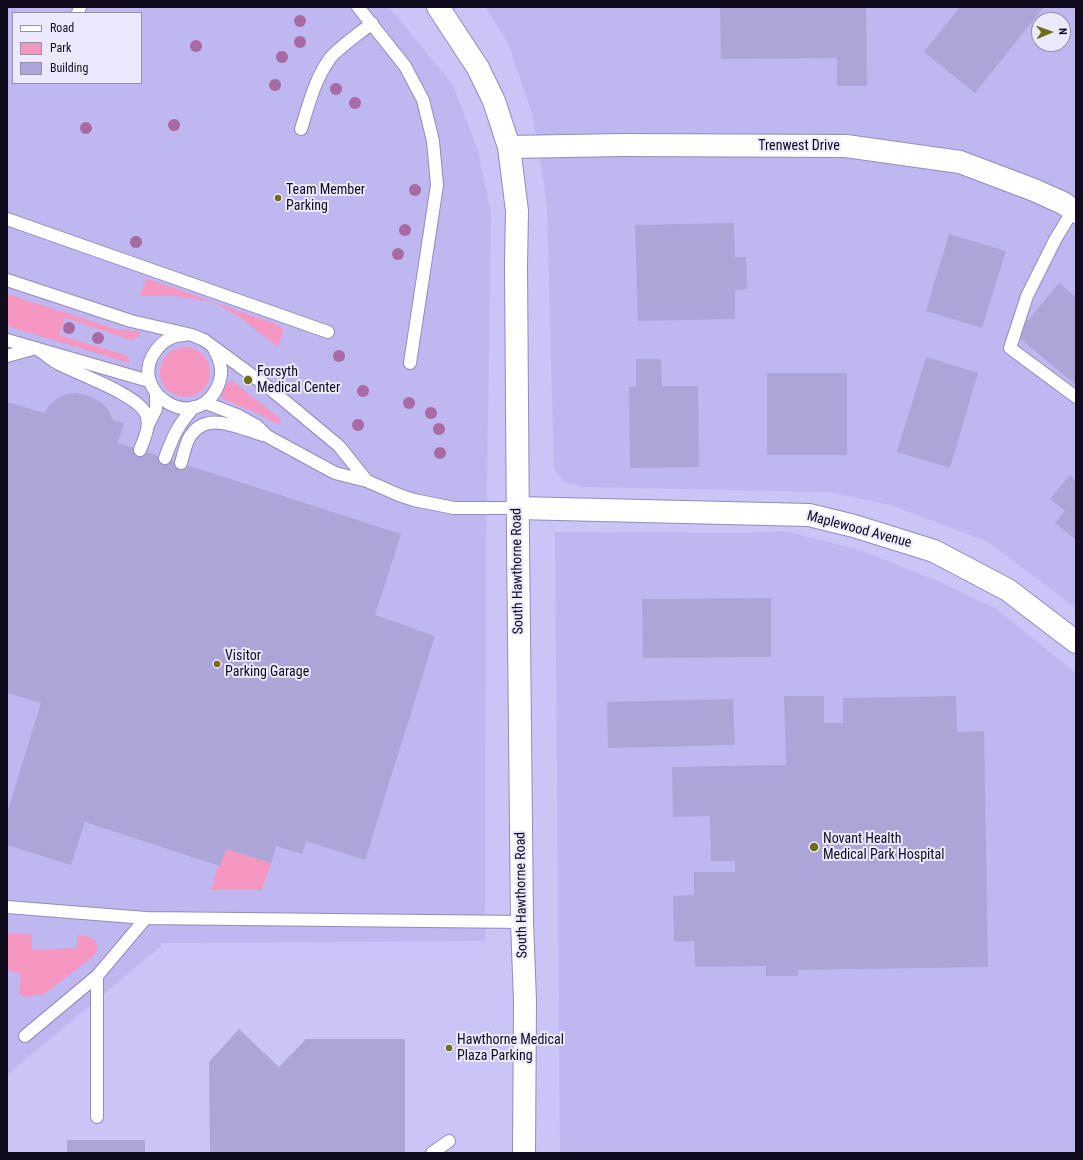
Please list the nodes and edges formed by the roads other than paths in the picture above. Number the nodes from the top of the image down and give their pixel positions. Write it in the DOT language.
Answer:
graph roads {
  1 [pos="358,7"];
  2 [pos="438,7"];
  3 [pos="372,23"];
  4 [pos="301,129"];
  5 [pos="509,147"];
  6 [pos="1074,211"];
  7 [pos="7,219"];
  8 [pos="7,280"];
  9 [pos="328,332"];
  10 [pos="192,335"];
  11 [pos="7,340"];
  12 [pos="36,348"];
  13 [pos="213,348"];
  14 [pos="7,356"];
  15 [pos="410,363"];
  16 [pos="149,381"];
  17 [pos="156,393"];
  18 [pos="1076,398"];
  19 [pos="206,404"];
  20 [pos="194,407"];
  21 [pos="148,425"];
  22 [pos="267,436"];
  23 [pos="140,450"];
  24 [pos="165,458"];
  25 [pos="181,464"];
  26 [pos="367,481"];
  27 [pos="518,508"];
  28 [pos="1076,642"];
  29 [pos="7,907"];
  30 [pos="146,918"];
  31 [pos="522,922"];
  32 [pos="97,976"];
  33 [pos="25,1036"];
  34 [pos="97,1117"];
  35 [pos="449,1141"];
  36 [pos="432,1153"];
  37 [pos="524,1153"];
  1 -- 3 [label="lane"];
  2 -- 5 [label="main road, South Hawthorne Road"];
  3 -- 4 [label="lane"];
  3 -- 15 [label="lane"];
  5 -- 6 [label="main road, Trenwest Drive"];
  5 -- 27 [label="main road, South Hawthorne Road"];
  6 -- 18 [label="lane"];
  7 -- 9 [label="lane"];
  8 -- 10 [label="lane"];
  10 -- 13 [label="lane"];
  10 -- 16 [label="lane"];
  11 -- 12 [label="lane"];
  12 -- 14 [label="lane"];
  12 -- 16 [label="lane"];
  12 -- 21 [label="lane"];
  13 -- 19 [label="lane"];
  13 -- 26 [label="lane"];
  16 -- 17 [label="lane"];
  17 -- 20 [label="lane"];
  17 -- 21 [label="lane"];
  19 -- 20 [label="lane"];
  19 -- 22 [label="lane"];
  20 -- 24 [label="lane"];
  21 -- 23 [label="lane"];
  22 -- 25 [label="lane"];
  22 -- 26 [label="lane"];
  26 -- 27 [label="lane"];
  27 -- 28 [label="main road, Maplewood Avenue"];
  27 -- 31 [label="main road, South Hawthorne Road"];
  29 -- 30 [label="lane"];
  30 -- 31 [label="lane"];
  30 -- 32 [label="lane"];
  31 -- 37 [label="main road, South Hawthorne Road"];
  32 -- 33 [label="lane"];
  32 -- 34 [label="lane"];
  35 -- 36 [label="lane"];
}
